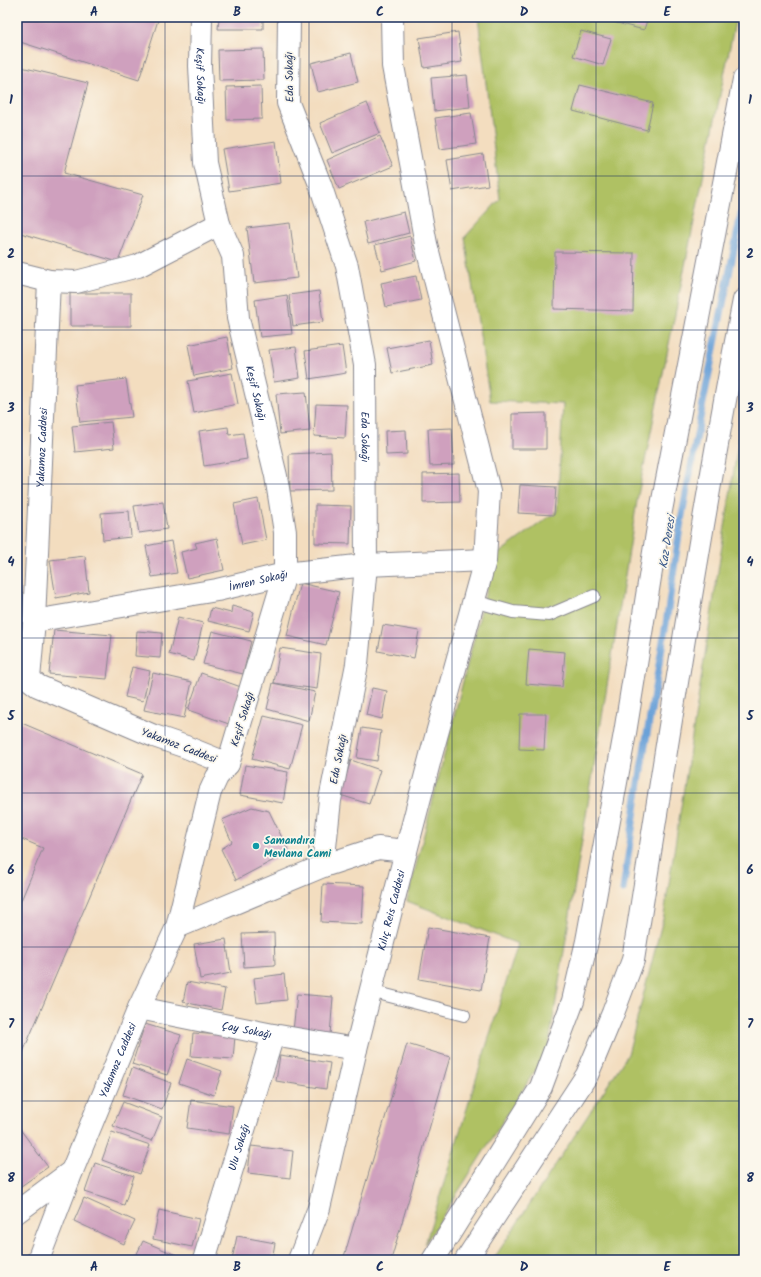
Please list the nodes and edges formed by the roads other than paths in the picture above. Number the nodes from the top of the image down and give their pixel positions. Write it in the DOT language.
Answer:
graph roads {
  1 [pos="201,17"];
  2 [pos="289,17"];
  3 [pos="392,17"];
  4 [pos="744,79"];
  5 [pos="219,224"];
  6 [pos="17,273"];
  7 [pos="49,282"];
  8 [pos="744,300"];
  9 [pos="485,560"];
  10 [pos="366,565"];
  11 [pos="285,574"];
  12 [pos="594,596"];
  13 [pos="474,601"];
  14 [pos="34,621"];
  15 [pos="228,764"];
  16 [pos="406,851"];
  17 [pos="323,866"];
  18 [pos="177,927"];
  19 [pos="370,991"];
  20 [pos="138,1008"];
  21 [pos="464,1015"];
  22 [pos="273,1035"];
  23 [pos="356,1048"];
  24 [pos="72,1172"];
  25 [pos="17,1212"];
  26 [pos="38,1260"];
  27 [pos="204,1260"];
  28 [pos="299,1260"];
  29 [pos="433,1260"];
  30 [pos="466,1260"];
  1 -- 5 [label="street, Keşif Sokağı"];
  2 -- 10 [label="street, Eda Sokağı"];
  3 -- 9 [label="street, Kılıç Reis Caddesi"];
  4 -- 29 [label="street"];
  5 -- 7 [label="street"];
  5 -- 11 [label="street, Keşif Sokağı"];
  6 -- 7 [label="street"];
  7 -- 14 [label="street, Yakamoz Caddesi"];
  8 -- 30 [label="street"];
  9 -- 10 [label="street, İmren Sokağı"];
  9 -- 13 [label="street, Kılıç Reis Caddesi"];
  10 -- 11 [label="street, İmren Sokağı"];
  10 -- 17 [label="street, Eda Sokağı"];
  11 -- 14 [label="street, İmren Sokağı"];
  11 -- 15 [label="street, Keşif Sokağı"];
  12 -- 13 [label="lane"];
  13 -- 16 [label="street, Kılıç Reis Caddesi"];
  14 -- 15 [label="street, Yakamoz Caddesi"];
  15 -- 18 [label="street, Yakamoz Caddesi"];
  16 -- 17 [label="street"];
  16 -- 19 [label="street, Kılıç Reis Caddesi"];
  17 -- 18 [label="street"];
  18 -- 20 [label="street, Yakamoz Caddesi"];
  19 -- 21 [label="lane"];
  19 -- 23 [label="street, Kılıç Reis Caddesi"];
  20 -- 22 [label="street, Çay Sokağı"];
  20 -- 24 [label="street, Yakamoz Caddesi"];
  22 -- 23 [label="street, Çay Sokağı"];
  22 -- 27 [label="street, Ulu Sokağı"];
  23 -- 28 [label="street, Kılıç Reis Caddesi"];
  24 -- 25 [label="street"];
  24 -- 26 [label="street, Yakamoz Caddesi"];
}
